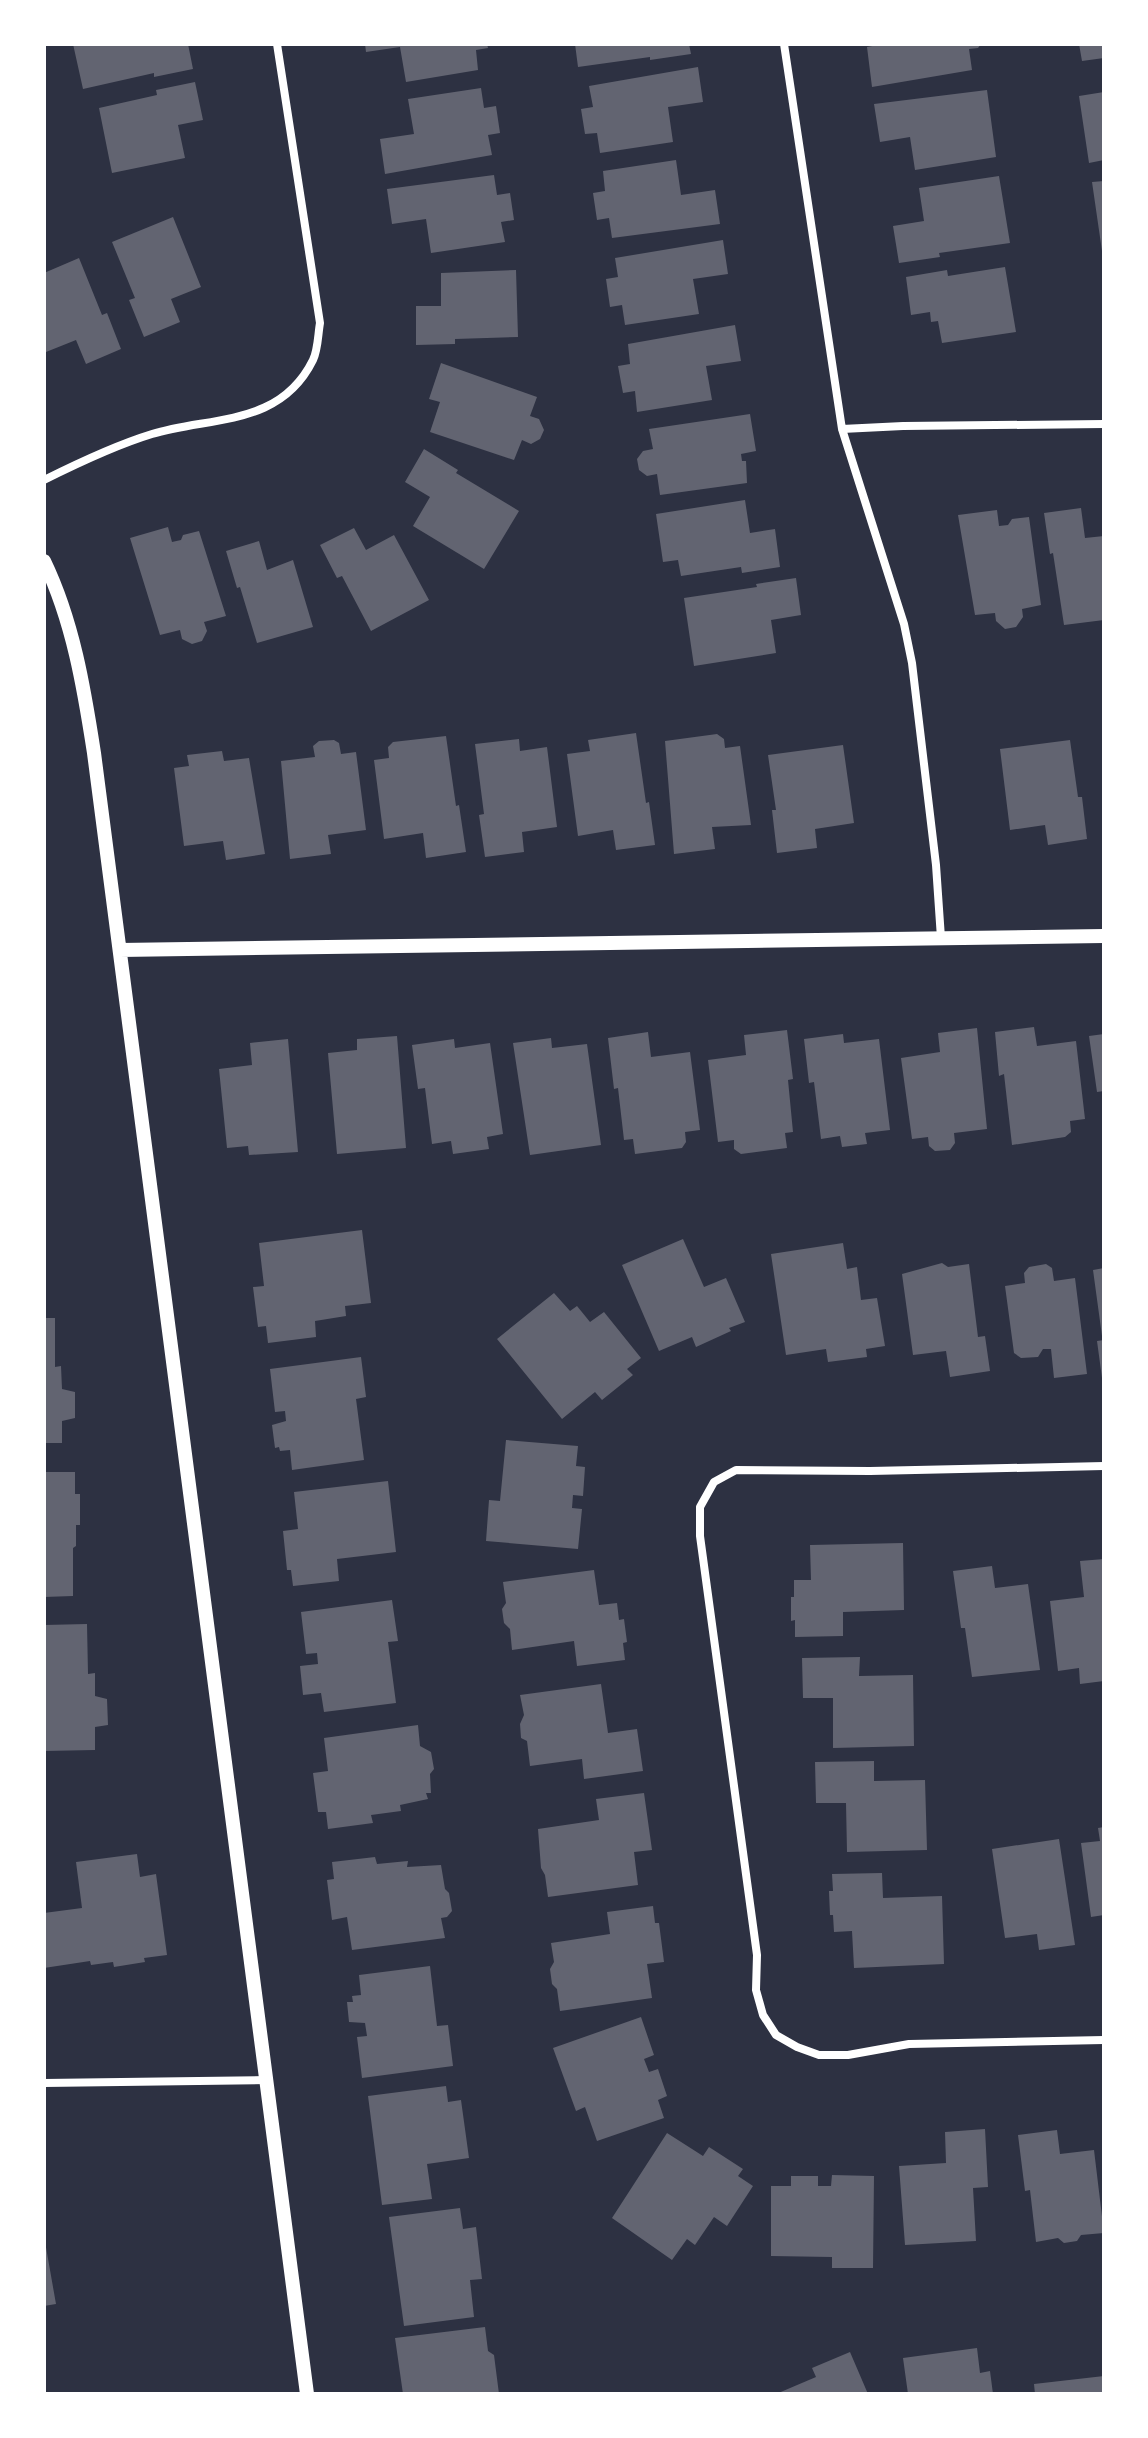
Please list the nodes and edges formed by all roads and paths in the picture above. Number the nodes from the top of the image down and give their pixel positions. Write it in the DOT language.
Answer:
graph roads {
  1 [pos="277,44"];
  2 [pos="784,44"];
  3 [pos="1104,424"];
  4 [pos="842,429"];
  5 [pos="44,480"];
  6 [pos="44,561"];
  7 [pos="1104,936"];
  8 [pos="941,938"];
  9 [pos="120,950"];
  10 [pos="1104,1466"];
  11 [pos="1104,2040"];
  12 [pos="267,2080"];
  13 [pos="44,2083"];
  14 [pos="307,2394"];
  1 -- 5 [label="street"];
  2 -- 4 [label="street"];
  3 -- 4 [label="street"];
  4 -- 8 [label="street"];
  6 -- 9 [label="street"];
  7 -- 8 [label="street"];
  8 -- 9 [label="street"];
  9 -- 12 [label="street"];
  10 -- 11 [label="street"];
  12 -- 13 [label="street"];
  12 -- 14 [label="street"];
}
